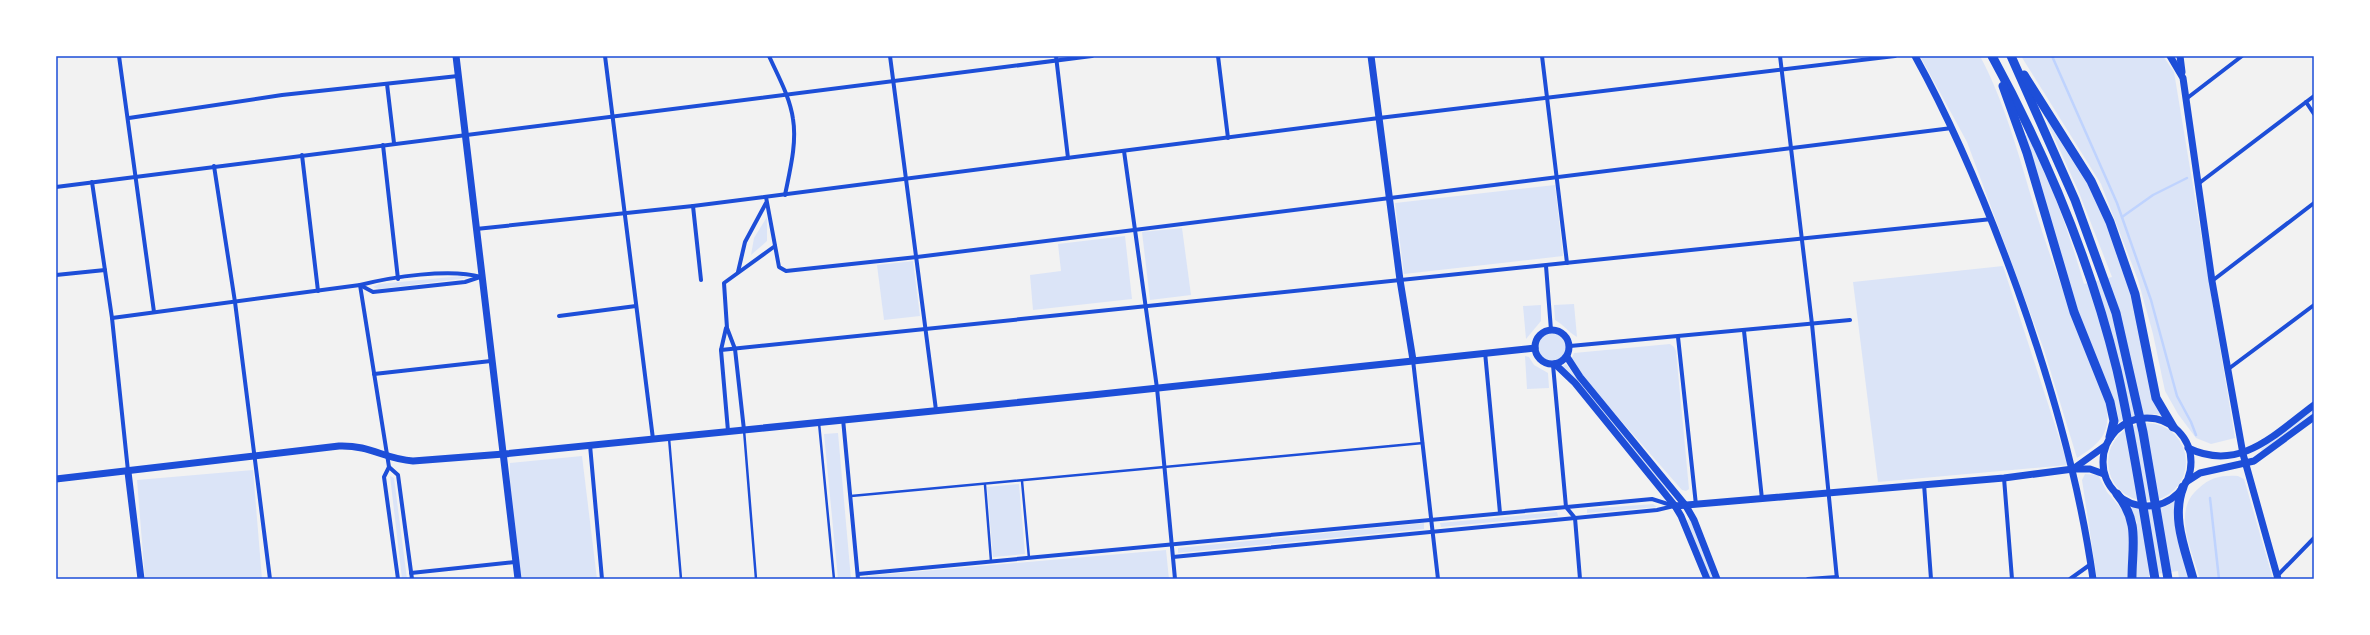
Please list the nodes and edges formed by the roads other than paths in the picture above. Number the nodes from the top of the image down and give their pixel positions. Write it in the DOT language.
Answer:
graph roads {
  1 [pos="119,56"];
  2 [pos="456,56"];
  3 [pos="605,56"];
  4 [pos="769,56"];
  5 [pos="890,56"];
  6 [pos="1092,56"];
  7 [pos="1218,56"];
  8 [pos="1371,56"];
  9 [pos="1542,56"];
  10 [pos="1780,56"];
  11 [pos="1895,56"];
  12 [pos="1915,56"];
  13 [pos="2011,56"];
  14 [pos="2170,56"];
  15 [pos="2180,56"];
  16 [pos="2242,56"];
  17 [pos="1056,58"];
  18 [pos="1993,58"];
  19 [pos="1782,70"];
  20 [pos="458,76"];
  21 [pos="2183,78"];
  22 [pos="894,81"];
  23 [pos="387,84"];
  24 [pos="786,94"];
  25 [pos="2314,96"];
  26 [pos="1548,98"];
  27 [pos="2186,100"];
  28 [pos="2306,102"];
  29 [pos="2314,114"];
  30 [pos="612,116"];
  31 [pos="129,118"];
  32 [pos="1379,118"];
  33 [pos="1952,128"];
  34 [pos="464,134"];
  35 [pos="1228,138"];
  36 [pos="394,143"];
  37 [pos="383,145"];
  38 [pos="1792,148"];
  39 [pos="1124,151"];
  40 [pos="302,155"];
  41 [pos="1068,158"];
  42 [pos="214,166"];
  43 [pos="137,176"];
  44 [pos="1557,177"];
  45 [pos="906,179"];
  46 [pos="92,182"];
  47 [pos="2198,184"];
  48 [pos="56,187"];
  49 [pos="785,194"];
  50 [pos="766,197"];
  51 [pos="1390,198"];
  52 [pos="766,202"];
  53 [pos="2314,203"];
  54 [pos="693,206"];
  55 [pos="624,213"];
  56 [pos="1992,219"];
  57 [pos="476,229"];
  58 [pos="1135,230"];
  59 [pos="1802,240"];
  60 [pos="775,246"];
  61 [pos="917,257"];
  62 [pos="1567,263"];
  63 [pos="1546,266"];
  64 [pos="105,270"];
  65 [pos="738,272"];
  66 [pos="56,275"];
  67 [pos="481,276"];
  68 [pos="398,278"];
  69 [pos="701,280"];
  70 [pos="1400,280"];
  71 [pos="2212,281"];
  72 [pos="360,285"];
  73 [pos="318,291"];
  74 [pos="234,302"];
  75 [pos="2314,304"];
  76 [pos="636,306"];
  77 [pos="1146,306"];
  78 [pos="154,312"];
  79 [pos="559,316"];
  80 [pos="112,318"];
  81 [pos="1850,320"];
  82 [pos="1812,324"];
  83 [pos="727,328"];
  84 [pos="926,329"];
  85 [pos="1551,330"];
  86 [pos="1744,331"];
  87 [pos="1678,337"];
  88 [pos="1570,346"];
  89 [pos="1535,348"];
  90 [pos="736,349"];
  91 [pos="721,350"];
  92 [pos="1485,352"];
  93 [pos="1567,357"];
  94 [pos="1413,360"];
  95 [pos="491,362"];
  96 [pos="1554,364"];
  97 [pos="2227,370"];
  98 [pos="374,374"];
  99 [pos="1157,388"];
  100 [pos="2314,405"];
  101 [pos="936,410"];
  102 [pos="2314,417"];
  103 [pos="843,420"];
  104 [pos="819,422"];
  105 [pos="2173,427"];
  106 [pos="744,430"];
  107 [pos="728,431"];
  108 [pos="669,437"];
  109 [pos="653,439"];
  110 [pos="2108,442"];
  111 [pos="1423,443"];
  112 [pos="590,445"];
  113 [pos="2188,448"];
  114 [pos="504,454"];
  115 [pos="2243,454"];
  116 [pos="387,456"];
  117 [pos="254,458"];
  118 [pos="2247,463"];
  119 [pos="389,467"];
  120 [pos="1164,467"];
  121 [pos="2073,469"];
  122 [pos="128,472"];
  123 [pos="2104,474"];
  124 [pos="2004,478"];
  125 [pos="56,479"];
  126 [pos="1022,481"];
  127 [pos="985,484"];
  128 [pos="1924,484"];
  129 [pos="2184,484"];
  130 [pos="1830,493"];
  131 [pos="2117,494"];
  132 [pos="851,496"];
  133 [pos="1762,499"];
  134 [pos="1696,505"];
  135 [pos="1675,506"];
  136 [pos="1686,506"];
  137 [pos="1566,507"];
  138 [pos="1500,513"];
  139 [pos="1576,518"];
  140 [pos="1432,519"];
  141 [pos="1434,531"];
  142 [pos="2314,538"];
  143 [pos="1172,545"];
  144 [pos="1173,557"];
  145 [pos="1029,558"];
  146 [pos="516,562"];
  147 [pos="991,562"];
  148 [pos="2091,564"];
  149 [pos="411,573"];
  150 [pos="858,574"];
  151 [pos="2168,576"];
  152 [pos="2154,577"];
  153 [pos="2278,577"];
  154 [pos="1837,578"];
  155 [pos="141,579"];
  156 [pos="270,579"];
  157 [pos="398,579"];
  158 [pos="412,579"];
  159 [pos="518,579"];
  160 [pos="602,579"];
  161 [pos="680,579"];
  162 [pos="756,579"];
  163 [pos="834,579"];
  164 [pos="858,579"];
  165 [pos="1175,579"];
  166 [pos="1438,579"];
  167 [pos="1580,579"];
  168 [pos="1707,579"];
  169 [pos="1717,579"];
  170 [pos="1808,579"];
  171 [pos="1931,579"];
  172 [pos="2012,579"];
  173 [pos="2070,579"];
  174 [pos="2093,579"];
  175 [pos="2132,579"];
  176 [pos="2192,579"];
  1 -- 31 [label="street"];
  2 -- 20 [label="main road"];
  3 -- 30 [label="street"];
  4 -- 24 [label="street"];
  5 -- 22 [label="street"];
  6 -- 17 [label="street"];
  7 -- 35 [label="street"];
  8 -- 32 [label="main road"];
  9 -- 26 [label="street"];
  10 -- 19 [label="street"];
  11 -- 19 [label="street"];
  12 -- 33 [label="main road"];
  13 -- 105 [label="highway"];
  13 -- 151 [label="highway"];
  14 -- 21 [label="main road"];
  15 -- 21 [label="main road"];
  16 -- 27 [label="street"];
  17 -- 22 [label="street"];
  17 -- 41 [label="street"];
  18 -- 110 [label="highway"];
  18 -- 152 [label="highway"];
  19 -- 26 [label="street"];
  19 -- 38 [label="street"];
  20 -- 23 [label="street"];
  20 -- 34 [label="main road"];
  21 -- 27 [label="main road"];
  22 -- 24 [label="street"];
  22 -- 45 [label="street"];
  23 -- 31 [label="street"];
  23 -- 36 [label="street"];
  24 -- 30 [label="street"];
  24 -- 49 [label="street"];
  25 -- 28 [label="street"];
  26 -- 32 [label="street"];
  26 -- 44 [label="street"];
  27 -- 47 [label="main road"];
  28 -- 29 [label="street"];
  28 -- 47 [label="street"];
  30 -- 34 [label="street"];
  30 -- 55 [label="street"];
  31 -- 43 [label="street"];
  32 -- 35 [label="street"];
  32 -- 51 [label="main road"];
  33 -- 38 [label="street"];
  33 -- 56 [label="main road"];
  34 -- 36 [label="street"];
  34 -- 57 [label="main road"];
  35 -- 39 [label="street"];
  36 -- 37 [label="street"];
  37 -- 40 [label="street"];
  37 -- 68 [label="street"];
  38 -- 44 [label="street"];
  38 -- 59 [label="street"];
  39 -- 41 [label="street"];
  39 -- 58 [label="street"];
  40 -- 42 [label="street"];
  40 -- 73 [label="street"];
  41 -- 45 [label="street"];
  42 -- 43 [label="street"];
  42 -- 74 [label="street"];
  43 -- 46 [label="street"];
  43 -- 78 [label="street"];
  44 -- 51 [label="street"];
  44 -- 62 [label="street"];
  45 -- 49 [label="street"];
  45 -- 61 [label="street"];
  46 -- 48 [label="street"];
  46 -- 64 [label="street"];
  47 -- 71 [label="main road"];
  49 -- 50 [label="street"];
  50 -- 52 [label="street"];
  50 -- 54 [label="street"];
  51 -- 58 [label="street"];
  51 -- 70 [label="main road"];
  52 -- 60 [label="street"];
  52 -- 65 [label="street"];
  53 -- 71 [label="street"];
  54 -- 55 [label="street"];
  54 -- 69 [label="street"];
  55 -- 57 [label="street"];
  55 -- 76 [label="street"];
  56 -- 59 [label="street"];
  56 -- 121 [label="main road"];
  57 -- 67 [label="main road"];
  58 -- 61 [label="street"];
  58 -- 77 [label="street"];
  59 -- 62 [label="street"];
  59 -- 82 [label="street"];
  60 -- 61 [label="street"];
  60 -- 65 [label="street"];
  61 -- 84 [label="street"];
  62 -- 63 [label="street"];
  63 -- 70 [label="street"];
  63 -- 85 [label="street"];
  64 -- 66 [label="street"];
  64 -- 80 [label="street"];
  65 -- 83 [label="street"];
  67 -- 68 [label="street"];
  67 -- 72 [label="street"];
  67 -- 95 [label="main road"];
  68 -- 72 [label="street"];
  70 -- 77 [label="street"];
  70 -- 94 [label="main road"];
  71 -- 97 [label="main road"];
  72 -- 73 [label="street"];
  72 -- 98 [label="street"];
  73 -- 74 [label="street"];
  74 -- 78 [label="street"];
  74 -- 117 [label="street"];
  75 -- 97 [label="street"];
  76 -- 79 [label="street"];
  76 -- 109 [label="street"];
  77 -- 84 [label="street"];
  77 -- 99 [label="street"];
  78 -- 80 [label="street"];
  80 -- 122 [label="street"];
  81 -- 82 [label="street"];
  82 -- 86 [label="street"];
  82 -- 130 [label="street"];
  83 -- 90 [label="street"];
  83 -- 91 [label="street"];
  84 -- 90 [label="street"];
  84 -- 101 [label="street"];
  85 -- 88 [label="main road"];
  85 -- 89 [label="main road"];
  86 -- 87 [label="street"];
  86 -- 133 [label="street"];
  87 -- 88 [label="street"];
  87 -- 134 [label="street"];
  88 -- 93 [label="main road"];
  89 -- 92 [label="main road"];
  89 -- 96 [label="main road"];
  90 -- 91 [label="street"];
  90 -- 106 [label="street"];
  91 -- 107 [label="street"];
  92 -- 94 [label="main road"];
  92 -- 138 [label="street"];
  93 -- 96 [label="main road"];
  93 -- 136 [label="main road"];
  94 -- 99 [label="main road"];
  94 -- 111 [label="street"];
  95 -- 98 [label="street"];
  95 -- 114 [label="main road"];
  96 -- 135 [label="main road"];
  96 -- 137 [label="street"];
  97 -- 115 [label="main road"];
  98 -- 116 [label="street"];
  99 -- 101 [label="main road"];
  99 -- 120 [label="street"];
  100 -- 115 [label="main road"];
  101 -- 103 [label="main road"];
  102 -- 118 [label="main road"];
  103 -- 104 [label="main road"];
  103 -- 132 [label="street"];
  104 -- 106 [label="main road"];
  104 -- 163 [label="lane"];
  105 -- 110 [label="main road"];
  105 -- 113 [label="main road"];
  106 -- 107 [label="main road"];
  106 -- 162 [label="lane"];
  107 -- 108 [label="main road"];
  108 -- 109 [label="main road"];
  108 -- 161 [label="lane"];
  109 -- 112 [label="main road"];
  110 -- 121 [label="main road"];
  110 -- 123 [label="main road"];
  111 -- 120 [label="lane"];
  111 -- 140 [label="street"];
  112 -- 114 [label="main road"];
  112 -- 160 [label="street"];
  113 -- 115 [label="main road"];
  113 -- 129 [label="main road"];
  114 -- 116 [label="main road"];
  114 -- 146 [label="main road"];
  115 -- 118 [label="main road"];
  116 -- 117 [label="main road"];
  116 -- 119 [label="street"];
  117 -- 122 [label="main road"];
  117 -- 156 [label="street"];
  118 -- 129 [label="main road"];
  118 -- 153 [label="main road"];
  119 -- 149 [label="street"];
  119 -- 157 [label="street"];
  120 -- 126 [label="lane"];
  120 -- 143 [label="street"];
  121 -- 123 [label="main road"];
  121 -- 124 [label="main road"];
  121 -- 148 [label="main road"];
  122 -- 125 [label="main road"];
  122 -- 155 [label="main road"];
  123 -- 131 [label="main road"];
  124 -- 128 [label="main road"];
  124 -- 172 [label="street"];
  126 -- 127 [label="lane"];
  126 -- 145 [label="lane"];
  127 -- 132 [label="lane"];
  127 -- 147 [label="lane"];
  128 -- 130 [label="main road"];
  128 -- 171 [label="street"];
  129 -- 131 [label="main road"];
  129 -- 176 [label="highway"];
  130 -- 133 [label="main road"];
  130 -- 154 [label="street"];
  131 -- 175 [label="highway"];
  132 -- 150 [label="street"];
  133 -- 134 [label="main road"];
  134 -- 136 [label="main road"];
  135 -- 136 [label="main road"];
  135 -- 137 [label="street"];
  135 -- 139 [label="street"];
  135 -- 168 [label="main road"];
  136 -- 169 [label="main road"];
  137 -- 138 [label="street"];
  137 -- 139 [label="street"];
  138 -- 140 [label="street"];
  139 -- 141 [label="street"];
  139 -- 167 [label="street"];
  140 -- 141 [label="street"];
  140 -- 143 [label="street"];
  141 -- 144 [label="street"];
  141 -- 166 [label="street"];
  142 -- 153 [label="street"];
  143 -- 144 [label="street"];
  143 -- 145 [label="street"];
  144 -- 165 [label="street"];
  145 -- 147 [label="street"];
  146 -- 149 [label="street"];
  146 -- 159 [label="main road"];
  147 -- 150 [label="street"];
  148 -- 173 [label="street"];
  148 -- 174 [label="main road"];
  149 -- 158 [label="street"];
  150 -- 164 [label="street"];
  154 -- 170 [label="street"];
}
